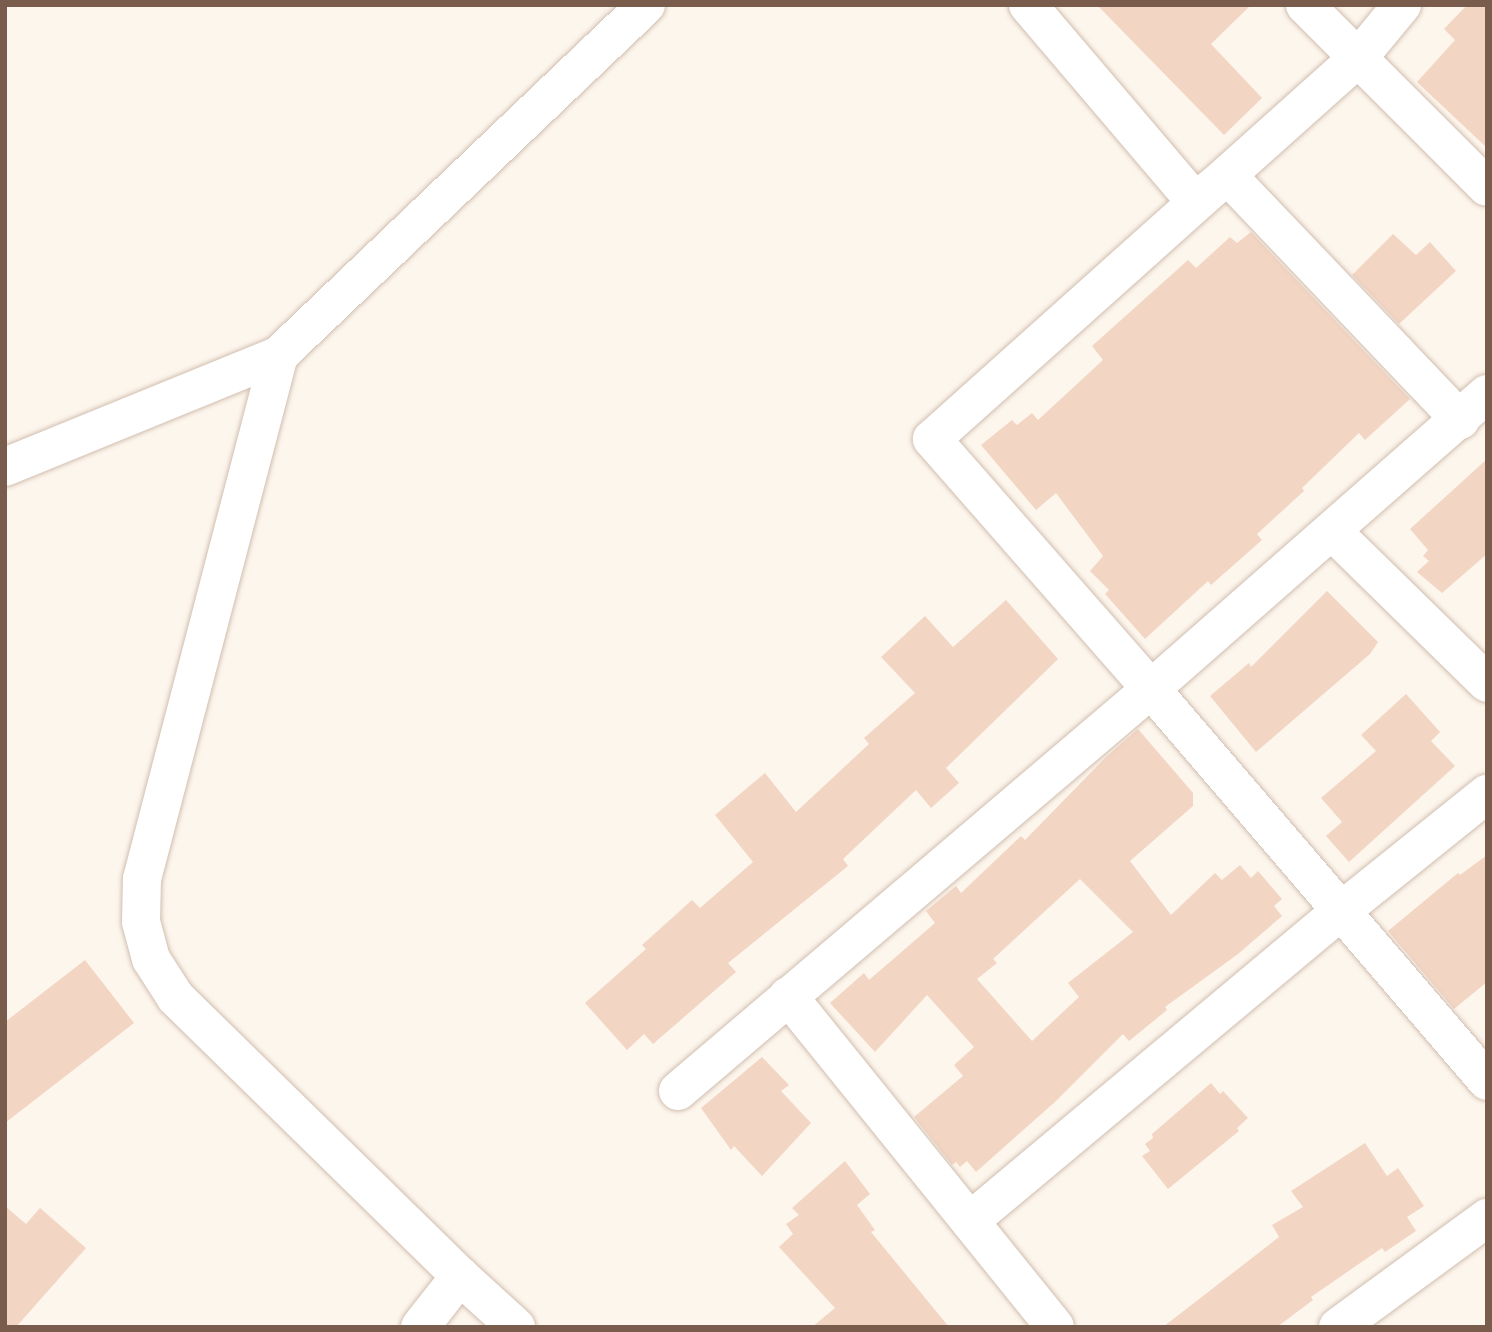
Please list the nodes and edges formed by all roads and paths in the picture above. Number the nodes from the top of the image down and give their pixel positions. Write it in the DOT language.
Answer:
graph roads {
  1 [pos="646,5"];
  2 [pos="1028,5"];
  3 [pos="1305,5"];
  4 [pos="1402,5"];
  5 [pos="1359,57"];
  6 [pos="1228,176"];
  7 [pos="1487,187"];
  8 [pos="279,355"];
  9 [pos="1474,407"];
  10 [pos="5,467"];
  11 [pos="1332,531"];
  12 [pos="1487,683"];
  13 [pos="1151,689"];
  14 [pos="1487,794"];
  15 [pos="1340,912"];
  16 [pos="788,996"];
  17 [pos="1487,1081"];
  18 [pos="678,1091"];
  19 [pos="1487,1218"];
  20 [pos="970,1221"];
  21 [pos="460,1276"];
  22 [pos="420,1327"];
  23 [pos="516,1327"];
  24 [pos="1055,1327"];
  25 [pos="1338,1327"];
  1 -- 8 [label="street"];
  2 -- 6 [label="street"];
  3 -- 5 [label="street"];
  4 -- 5 [label="street"];
  5 -- 6 [label="street"];
  5 -- 7 [label="street"];
  6 -- 9 [label="street"];
  6 -- 13 [label="street"];
  8 -- 10 [label="street"];
  8 -- 21 [label="street"];
  9 -- 11 [label="street"];
  11 -- 12 [label="street"];
  11 -- 13 [label="street"];
  13 -- 15 [label="street"];
  13 -- 16 [label="street"];
  14 -- 15 [label="street"];
  15 -- 17 [label="street"];
  15 -- 20 [label="street"];
  16 -- 18 [label="street"];
  16 -- 20 [label="street"];
  19 -- 25 [label="street"];
  20 -- 24 [label="street"];
  21 -- 22 [label="street"];
  21 -- 23 [label="street"];
}
